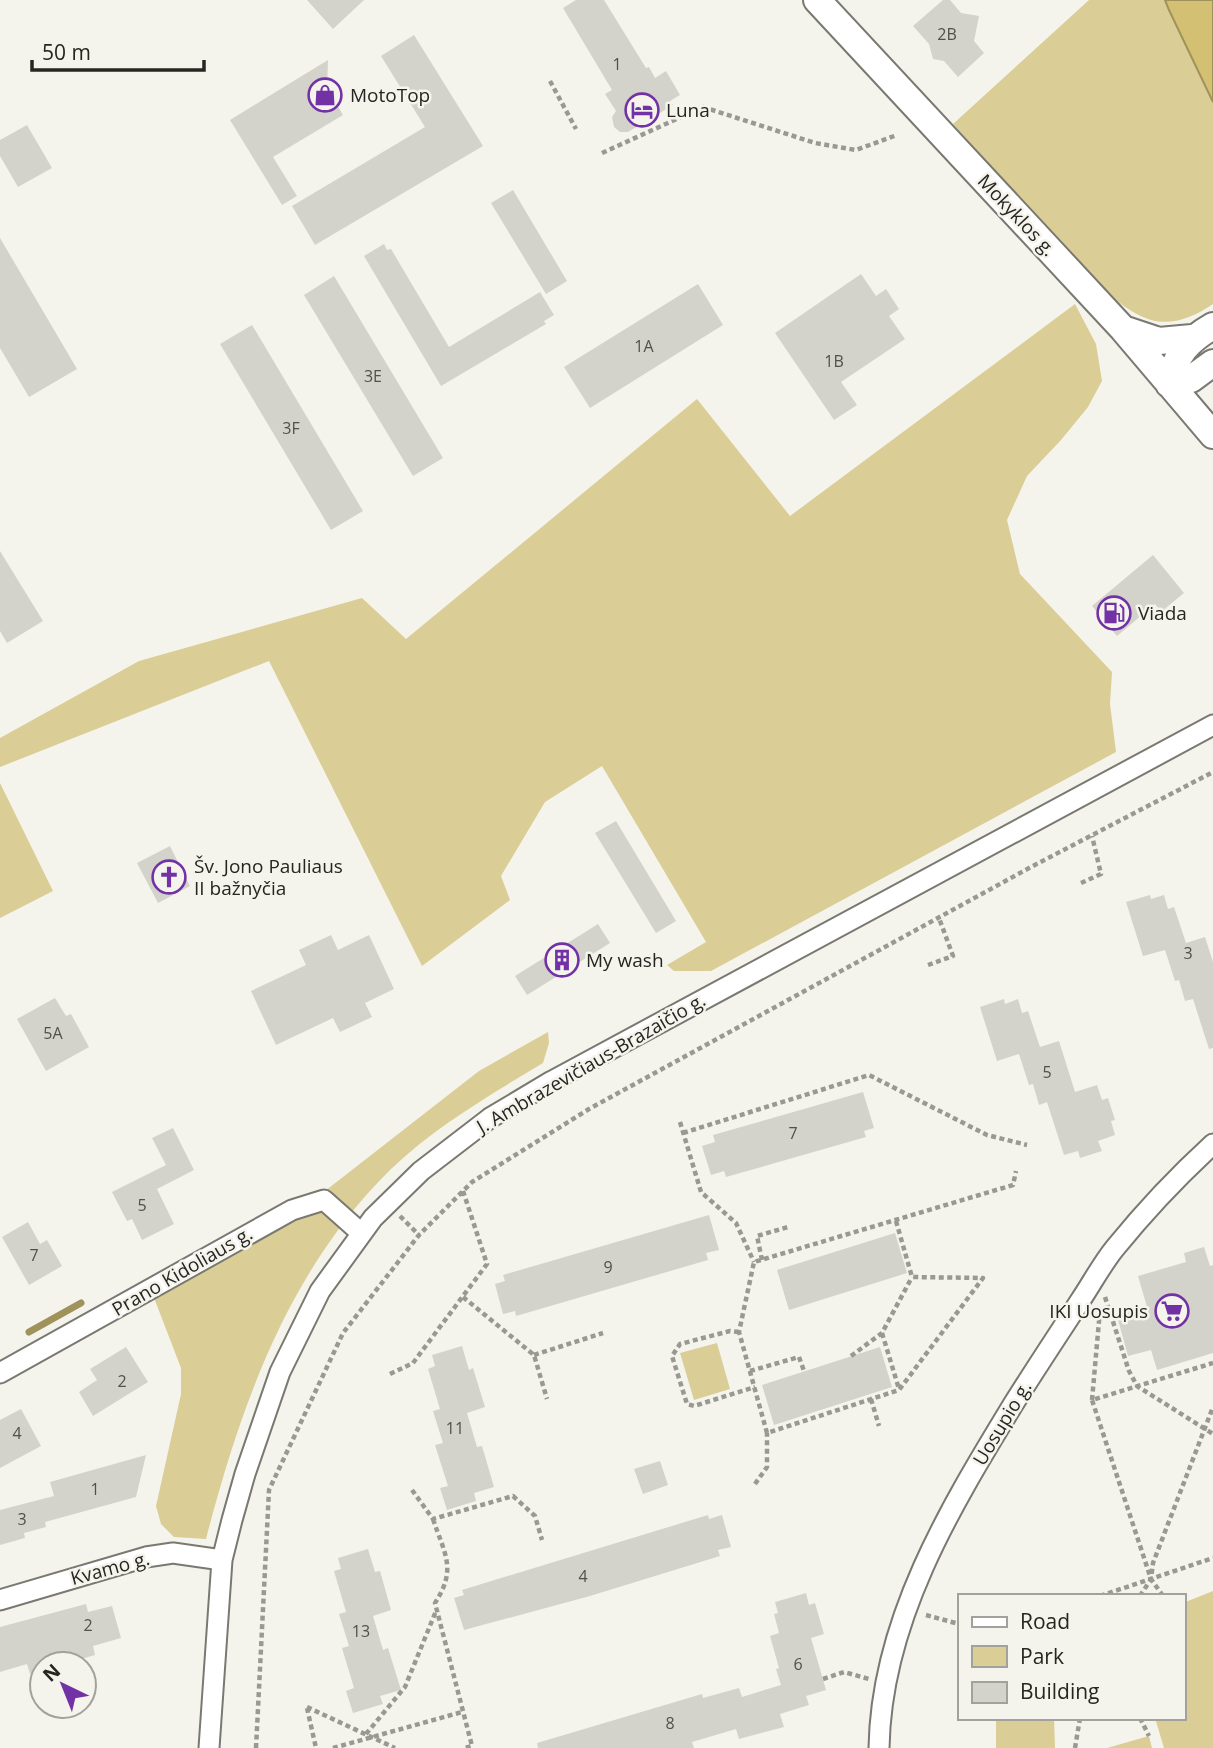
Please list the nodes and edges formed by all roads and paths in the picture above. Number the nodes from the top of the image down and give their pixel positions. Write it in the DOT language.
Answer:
graph roads {
  1 [pos="817,0"];
  2 [pos="550,81"];
  3 [pos="576,129"];
  4 [pos="897,135"];
  5 [pos="602,153"];
  6 [pos="1123,329"];
  7 [pos="1202,332"];
  8 [pos="1213,363"];
  9 [pos="1170,384"];
  10 [pos="1213,435"];
  11 [pos="1213,724"];
  12 [pos="1213,772"];
  13 [pos="1092,836"];
  14 [pos="1081,883"];
  15 [pos="939,918"];
  16 [pos="928,965"];
  17 [pos="680,1122"];
  18 [pos="683,1133"];
  19 [pos="1213,1144"];
  20 [pos="1027,1145"];
  21 [pos="1016,1171"];
  22 [pos="463,1191"];
  23 [pos="895,1221"];
  24 [pos="788,1227"];
  25 [pos="360,1232"];
  26 [pos="762,1260"];
  27 [pos="754,1262"];
  28 [pos="912,1277"];
  29 [pos="463,1297"];
  30 [pos="739,1332"];
  31 [pos="882,1333"];
  32 [pos="603,1334"];
  33 [pos="534,1355"];
  34 [pos="851,1356"];
  35 [pos="1213,1363"];
  36 [pos="750,1371"];
  37 [pos="804,1371"];
  38 [pos="0,1373"];
  39 [pos="390,1374"];
  40 [pos="1137,1386"];
  41 [pos="755,1388"];
  42 [pos="899,1390"];
  43 [pos="547,1399"];
  44 [pos="871,1399"];
  45 [pos="1092,1399"];
  46 [pos="1213,1407"];
  47 [pos="879,1426"];
  48 [pos="1205,1429"];
  49 [pos="767,1433"];
  50 [pos="1213,1434"];
  51 [pos="755,1484"];
  52 [pos="412,1490"];
  53 [pos="433,1519"];
  54 [pos="542,1540"];
  55 [pos="1213,1558"];
  56 [pos="222,1560"];
  57 [pos="1151,1579"];
  58 [pos="1106,1594"];
  59 [pos="1141,1594"];
  60 [pos="1162,1594"];
  61 [pos="0,1600"];
  62 [pos="436,1609"];
  63 [pos="928,1615"];
  64 [pos="958,1624"];
  65 [pos="822,1679"];
  66 [pos="884,1683"];
  67 [pos="462,1712"];
  68 [pos="1080,1720"];
  69 [pos="1141,1720"];
  70 [pos="366,1734"];
  71 [pos="1149,1736"];
  72 [pos="372,1737"];
  73 [pos="209,1748"];
  74 [pos="256,1748"];
  75 [pos="316,1748"];
  76 [pos="333,1748"];
  77 [pos="395,1748"];
  78 [pos="465,1748"];
  79 [pos="878,1748"];
  80 [pos="1075,1748"];
  1 -- 6 [label="main road, Mokyklos g."];
  2 -- 3 [label="path"];
  4 -- 5 [label="path"];
  6 -- 7 [label="main road"];
  6 -- 9 [label="main road, Mokyklos g."];
  7 -- 9 [label="main road"];
  8 -- 9 [label="main road"];
  9 -- 10 [label="main road, Mokyklos g."];
  11 -- 25 [label="street, J. Ambrazevičiaus-Brazaičio g."];
  12 -- 13 [label="path"];
  13 -- 14 [label="path"];
  13 -- 15 [label="path"];
  15 -- 16 [label="path"];
  15 -- 22 [label="path"];
  17 -- 18 [label="path"];
  18 -- 20 [label="path"];
  18 -- 27 [label="path"];
  19 -- 66 [label="street, Uosupio g."];
  21 -- 23 [label="path"];
  22 -- 29 [label="path"];
  22 -- 74 [label="path"];
  23 -- 26 [label="path"];
  23 -- 28 [label="path"];
  24 -- 26 [label="path"];
  25 -- 38 [label="street, Prano Kidoliaus g."];
  25 -- 56 [label="street, J. Ambrazevičiaus-Brazaičio g."];
  26 -- 27 [label="path"];
  27 -- 30 [label="path"];
  28 -- 31 [label="path"];
  28 -- 42 [label="path"];
  29 -- 33 [label="path"];
  29 -- 39 [label="path"];
  30 -- 36 [label="path"];
  30 -- 41 [label="path"];
  31 -- 34 [label="path"];
  31 -- 42 [label="path"];
  32 -- 33 [label="path"];
  33 -- 43 [label="path"];
  35 -- 40 [label="path"];
  36 -- 37 [label="path"];
  36 -- 41 [label="path"];
  40 -- 45 [label="path"];
  40 -- 45 [label="path"];
  40 -- 48 [label="path"];
  41 -- 49 [label="path"];
  42 -- 44 [label="path"];
  44 -- 47 [label="path"];
  44 -- 49 [label="path"];
  45 -- 57 [label="path"];
  46 -- 48 [label="path"];
  48 -- 50 [label="path"];
  48 -- 57 [label="path"];
  49 -- 51 [label="path"];
  52 -- 53 [label="path"];
  53 -- 54 [label="path"];
  53 -- 62 [label="path"];
  55 -- 57 [label="path"];
  56 -- 61 [label="street, Kvamo g."];
  56 -- 73 [label="street, J. Ambrazevičiaus-Brazaičio g."];
  57 -- 58 [label="path"];
  57 -- 59 [label="path"];
  57 -- 60 [label="path"];
  62 -- 67 [label="path"];
  62 -- 70 [label="path"];
  63 -- 64 [label="path"];
  65 -- 66 [label="path"];
  66 -- 79 [label="street, Uosupio g."];
  67 -- 72 [label="path"];
  67 -- 78 [label="path"];
  68 -- 80 [label="path"];
  69 -- 71 [label="path"];
  70 -- 72 [label="path"];
  70 -- 75 [label="path"];
  72 -- 76 [label="path"];
  72 -- 77 [label="path"];
}
